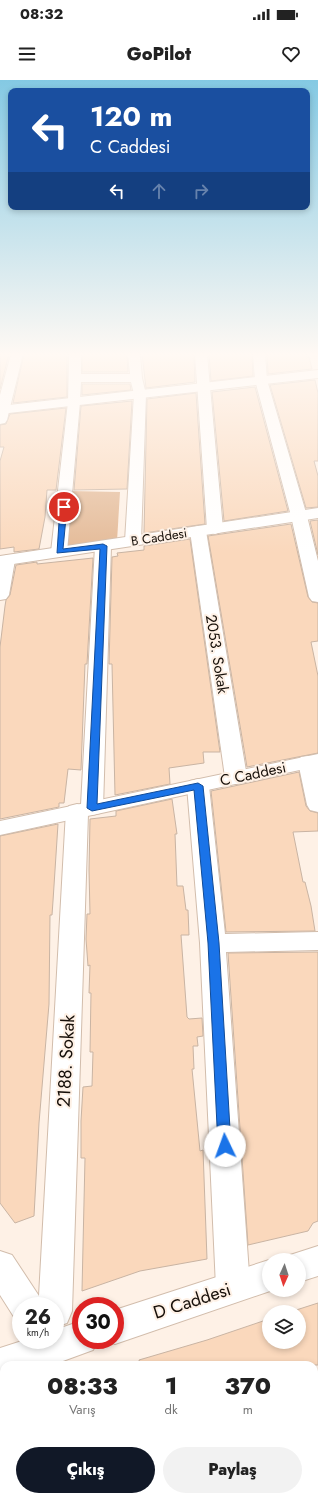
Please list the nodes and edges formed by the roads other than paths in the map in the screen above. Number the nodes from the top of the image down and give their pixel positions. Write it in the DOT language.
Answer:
graph roads {
  1 [pos="72,420"];
  2 [pos="139,420"];
  3 [pos="205,420"];
  4 [pos="272,420"];
  5 [pos="318,513"];
  6 [pos="299,516"];
  7 [pos="207,530"];
  8 [pos="133,541"];
  9 [pos="103,546"];
  10 [pos="59,552"];
  11 [pos="4,560"];
  12 [pos="0,595"];
  13 [pos="318,597"];
  14 [pos="314,761"];
  15 [pos="236,777"];
  16 [pos="198,786"];
  17 [pos="318,805"];
  18 [pos="85,810"];
  19 [pos="0,828"];
  20 [pos="318,942"];
  21 [pos="213,943"];
  22 [pos="318,1261"];
  23 [pos="306,1265"];
  24 [pos="0,1266"];
  25 [pos="262,1278"];
  26 [pos="233,1287"];
  27 [pos="20,1297"];
  28 [pos="56,1297"];
  29 [pos="124,1324"];
  30 [pos="40,1349"];
  31 [pos="12,1361"];
  1 -- 10 [label="street"];
  2 -- 8 [label="street"];
  3 -- 7 [label="street, 2053. Sokak"];
  4 -- 6 [label="street"];
  5 -- 6 [label="street, B Caddesi"];
  6 -- 7 [label="street, B Caddesi"];
  6 -- 13 [label="street"];
  7 -- 8 [label="street, B Caddesi"];
  7 -- 15 [label="street, 2053. Sokak"];
  8 -- 9 [label="street, B Caddesi"];
  9 -- 10 [label="street, B Caddesi"];
  9 -- 18 [label="street, 2188. Sokak"];
  10 -- 11 [label="street, B Caddesi"];
  11 -- 12 [label="street"];
  14 -- 15 [label="street, C Caddesi"];
  14 -- 17 [label="street"];
  15 -- 16 [label="street, C Caddesi"];
  16 -- 18 [label="street, C Caddesi"];
  16 -- 21 [label="street"];
  18 -- 19 [label="street, C Caddesi"];
  18 -- 28 [label="street, 2188. Sokak"];
  20 -- 21 [label="street"];
  21 -- 26 [label="street"];
  22 -- 23 [label="street"];
  24 -- 27 [label="street"];
  25 -- 26 [label="street, D Caddesi"];
  26 -- 29 [label="street, D Caddesi"];
  30 -- 31 [label="street"];
}
